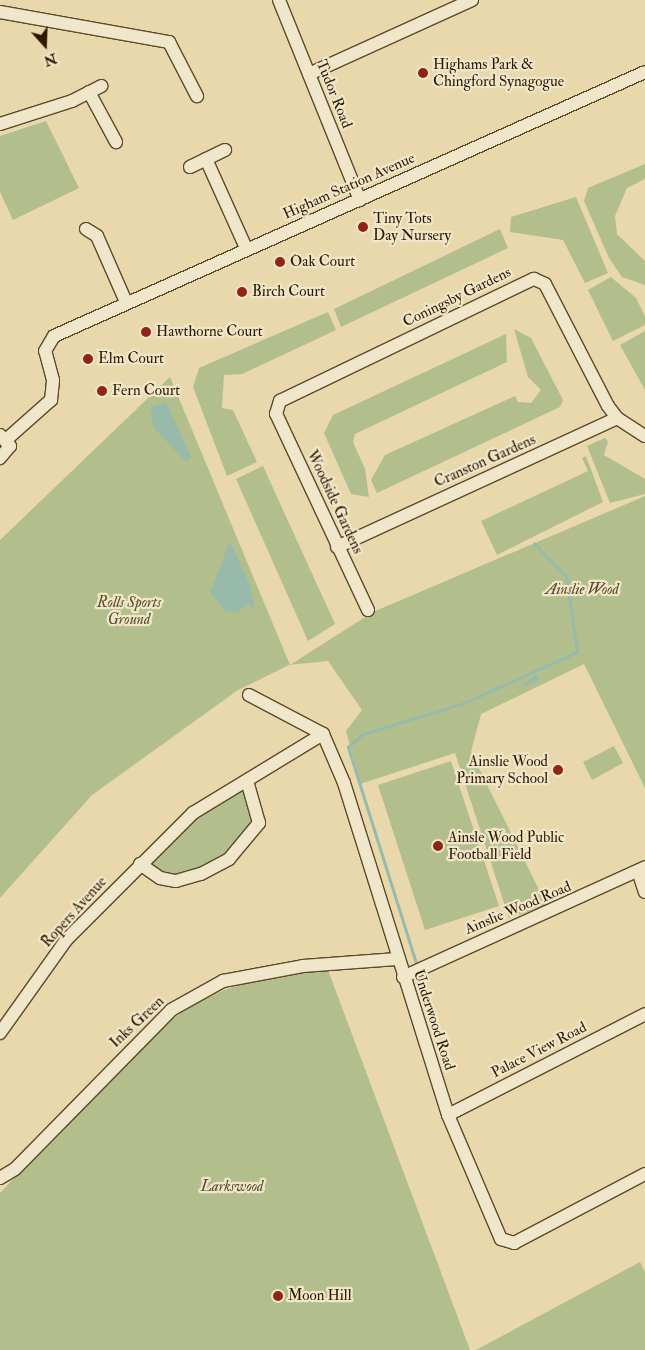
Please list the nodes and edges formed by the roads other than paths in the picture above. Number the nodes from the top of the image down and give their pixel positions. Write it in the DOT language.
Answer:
graph roads {
  1 [pos="279,0"];
  2 [pos="472,0"];
  3 [pos="0,12"];
  4 [pos="645,72"];
  5 [pos="308,74"];
  6 [pos="102,86"];
  7 [pos="89,92"];
  8 [pos="197,96"];
  9 [pos="0,124"];
  10 [pos="116,142"];
  11 [pos="225,150"];
  12 [pos="206,159"];
  13 [pos="190,167"];
  14 [pos="360,200"];
  15 [pos="86,229"];
  16 [pos="246,248"];
  17 [pos="126,302"];
  18 [pos="275,406"];
  19 [pos="617,418"];
  20 [pos="645,436"];
  21 [pos="3,437"];
  22 [pos="0,458"];
  23 [pos="337,547"];
  24 [pos="368,610"];
  25 [pos="249,695"];
  26 [pos="323,734"];
  27 [pos="247,780"];
  28 [pos="140,864"];
  29 [pos="642,869"];
  30 [pos="645,892"];
  31 [pos="397,959"];
  32 [pos="403,976"];
  33 [pos="645,1014"];
  34 [pos="0,1033"];
  35 [pos="448,1115"];
  36 [pos="645,1174"];
  37 [pos="0,1178"];
  1 -- 5 [label="street, Tudor Road"];
  2 -- 5 [label="street"];
  3 -- 8 [label="street"];
  4 -- 14 [label="street, Higham Station Avenue"];
  5 -- 14 [label="street, Tudor Road"];
  6 -- 7 [label="street"];
  7 -- 9 [label="street"];
  7 -- 10 [label="street"];
  11 -- 12 [label="street"];
  12 -- 13 [label="street"];
  12 -- 16 [label="street"];
  14 -- 16 [label="street, Higham Station Avenue"];
  15 -- 17 [label="street"];
  16 -- 17 [label="street, Higham Station Avenue"];
  17 -- 21 [label="street, Higham Station Avenue"];
  18 -- 19 [label="street, Coningsby Gardens"];
  18 -- 23 [label="street, Woodside Gardens"];
  19 -- 20 [label="street"];
  19 -- 23 [label="street, Cranston Gardens"];
  21 -- 22 [label="street"];
  23 -- 24 [label="street, Woodside Gardens"];
  25 -- 26 [label="street"];
  26 -- 27 [label="street, Ropers Avenue"];
  26 -- 31 [label="street, Underwood Road"];
  27 -- 28 [label="street, Ropers Avenue"];
  27 -- 28 [label="street"];
  28 -- 34 [label="street, Ropers Avenue"];
  29 -- 30 [label="street"];
  29 -- 32 [label="street, Ainslie Wood Road"];
  31 -- 32 [label="street, Underwood Road"];
  31 -- 37 [label="street, Inks Green"];
  32 -- 35 [label="street, Underwood Road"];
  33 -- 35 [label="street, Palace View Road"];
  35 -- 36 [label="street, Underwood Road"];
}
